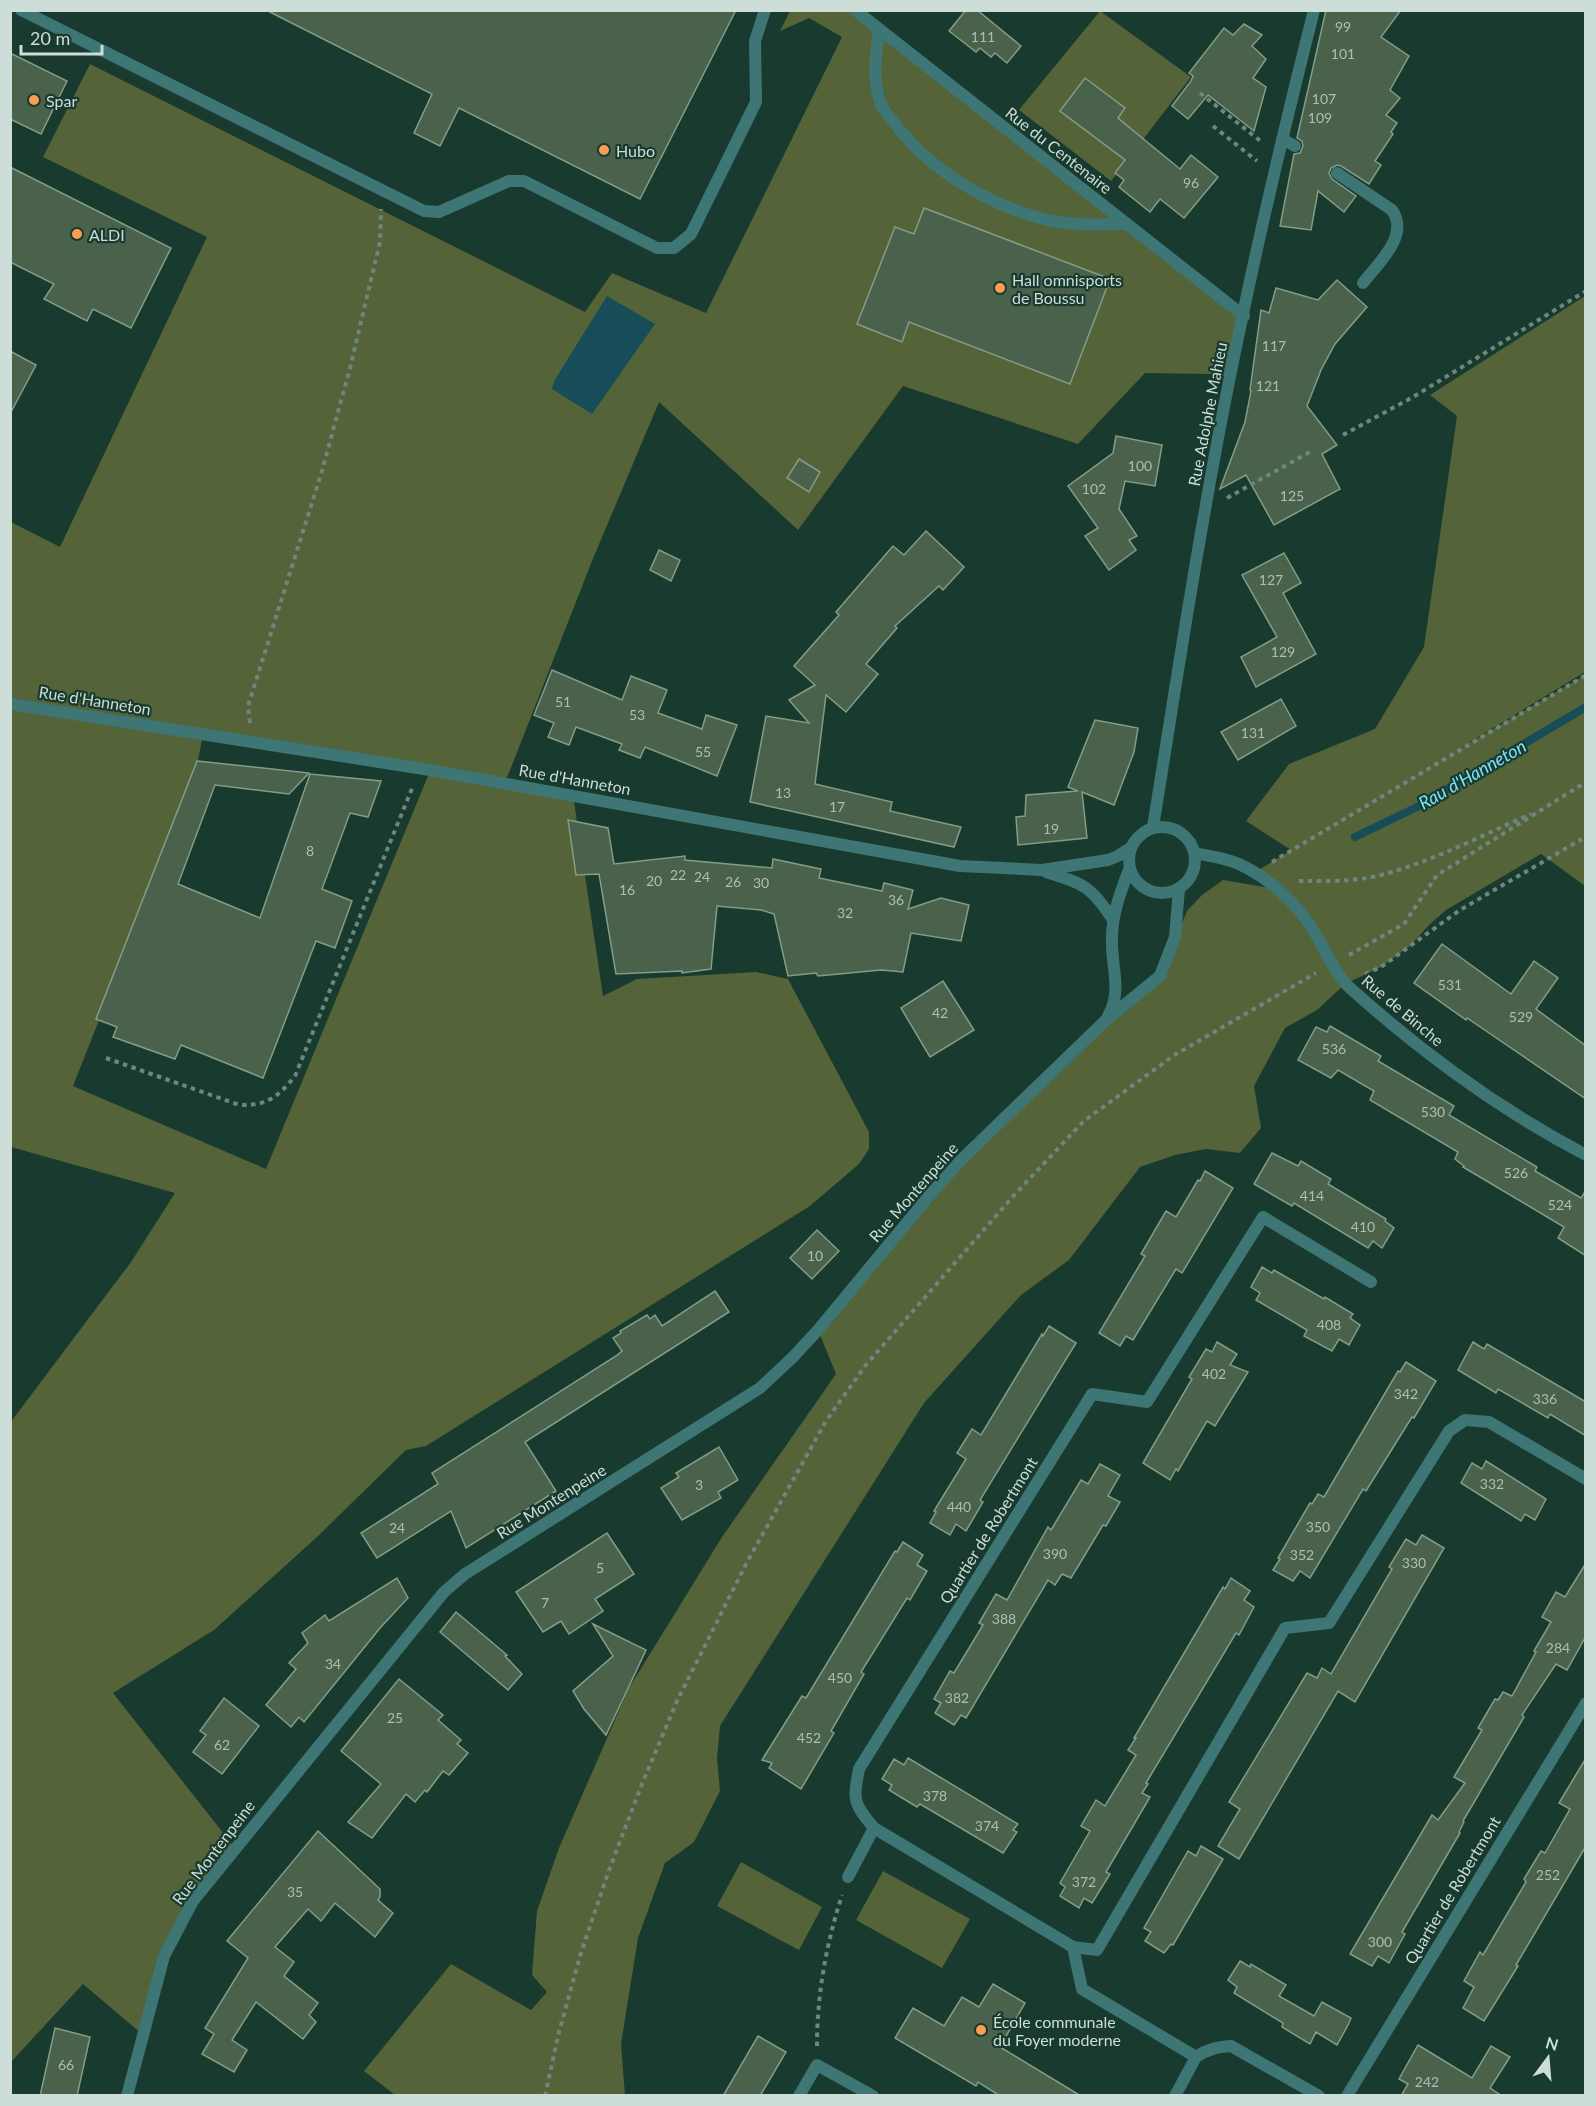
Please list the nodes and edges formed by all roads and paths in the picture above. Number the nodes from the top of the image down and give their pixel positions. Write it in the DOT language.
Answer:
graph roads {
  1 [pos="21,10"];
  2 [pos="765,10"];
  3 [pos="855,10"];
  4 [pos="1314,10"];
  5 [pos="879,29"];
  6 [pos="1200,93"];
  7 [pos="1213,126"];
  8 [pos="1282,139"];
  9 [pos="1295,146"];
  10 [pos="1278,156"];
  11 [pos="1337,173"];
  12 [pos="1274,174"];
  13 [pos="381,190"];
  14 [pos="1127,224"];
  15 [pos="1363,283"];
  16 [pos="1586,291"];
  17 [pos="1244,316"];
  18 [pos="1343,435"];
  19 [pos="1311,452"];
  20 [pos="1205,510"];
  21 [pos="1586,675"];
  22 [pos="10,704"];
  23 [pos="253,741"];
  24 [pos="420,769"];
  25 [pos="1586,782"];
  26 [pos="1543,809"];
  27 [pos="1153,827"];
  28 [pos="1582,839"];
  29 [pos="1130,848"];
  30 [pos="1195,853"];
  31 [pos="1042,870"];
  32 [pos="1129,870"];
  33 [pos="1254,873"];
  34 [pos="1294,881"];
  35 [pos="1179,889"];
  36 [pos="1113,920"];
  37 [pos="1358,951"];
  38 [pos="1311,976"];
  39 [pos="1346,984"];
  40 [pos="1106,1020"];
  41 [pos="106,1058"];
  42 [pos="1586,1155"];
  43 [pos="1371,1282"];
  44 [pos="1586,1479"];
  45 [pos="1586,1702"];
  46 [pos="874,1828"];
  47 [pos="848,1877"];
  48 [pos="1073,1947"];
  49 [pos="1196,2057"];
  50 [pos="817,2065"];
  51 [pos="127,2096"];
  52 [pos="545,2096"];
  53 [pos="799,2096"];
  54 [pos="873,2096"];
  55 [pos="1175,2096"];
  56 [pos="1319,2096"];
  57 [pos="1347,2096"];
  1 -- 13 [label="street"];
  2 -- 13 [label="street"];
  3 -- 5 [label="street, Rue du Centenaire"];
  4 -- 8 [label="street, Rue Adolphe Mahieu"];
  5 -- 14 [label="street, Rue du Centenaire"];
  5 -- 14 [label="street"];
  6 -- 10 [label="path"];
  7 -- 12 [label="path"];
  8 -- 9 [label="street"];
  8 -- 10 [label="street, Rue Adolphe Mahieu"];
  10 -- 12 [label="street, Rue Adolphe Mahieu"];
  11 -- 15 [label="street"];
  12 -- 17 [label="street, Rue Adolphe Mahieu"];
  13 -- 23 [label="path"];
  14 -- 17 [label="street, Rue du Centenaire"];
  16 -- 18 [label="path"];
  17 -- 20 [label="street, Rue Adolphe Mahieu"];
  19 -- 20 [label="path"];
  20 -- 27 [label="street, Rue Adolphe Mahieu"];
  21 -- 33 [label="path"];
  22 -- 23 [label="street, Rue d'Hanneton"];
  23 -- 24 [label="street, Rue d'Hanneton"];
  24 -- 31 [label="street, Rue d'Hanneton"];
  24 -- 41 [label="path"];
  25 -- 26 [label="path"];
  26 -- 34 [label="path"];
  26 -- 37 [label="path"];
  27 -- 29 [label="street"];
  27 -- 30 [label="street"];
  28 -- 39 [label="path"];
  29 -- 31 [label="street, Rue d'Hanneton"];
  29 -- 32 [label="street"];
  30 -- 33 [label="street, Rue de Binche"];
  30 -- 35 [label="street"];
  31 -- 36 [label="street"];
  32 -- 35 [label="street"];
  32 -- 36 [label="street, Rue Montenpeine"];
  33 -- 39 [label="street, Rue de Binche"];
  35 -- 40 [label="street, Rue Montenpeine"];
  36 -- 40 [label="street, Rue Montenpeine"];
  38 -- 52 [label="path"];
  39 -- 42 [label="street, Rue de Binche"];
  40 -- 51 [label="street, Rue Montenpeine"];
  43 -- 46 [label="street, Quartier de Robertmont"];
  44 -- 48 [label="street"];
  45 -- 57 [label="street, Quartier de Robertmont"];
  46 -- 47 [label="street"];
  46 -- 48 [label="street, Quartier de Robertmont"];
  47 -- 50 [label="path"];
  48 -- 49 [label="street"];
  49 -- 55 [label="street"];
  49 -- 56 [label="street"];
  50 -- 53 [label="street"];
  50 -- 54 [label="street"];
}
